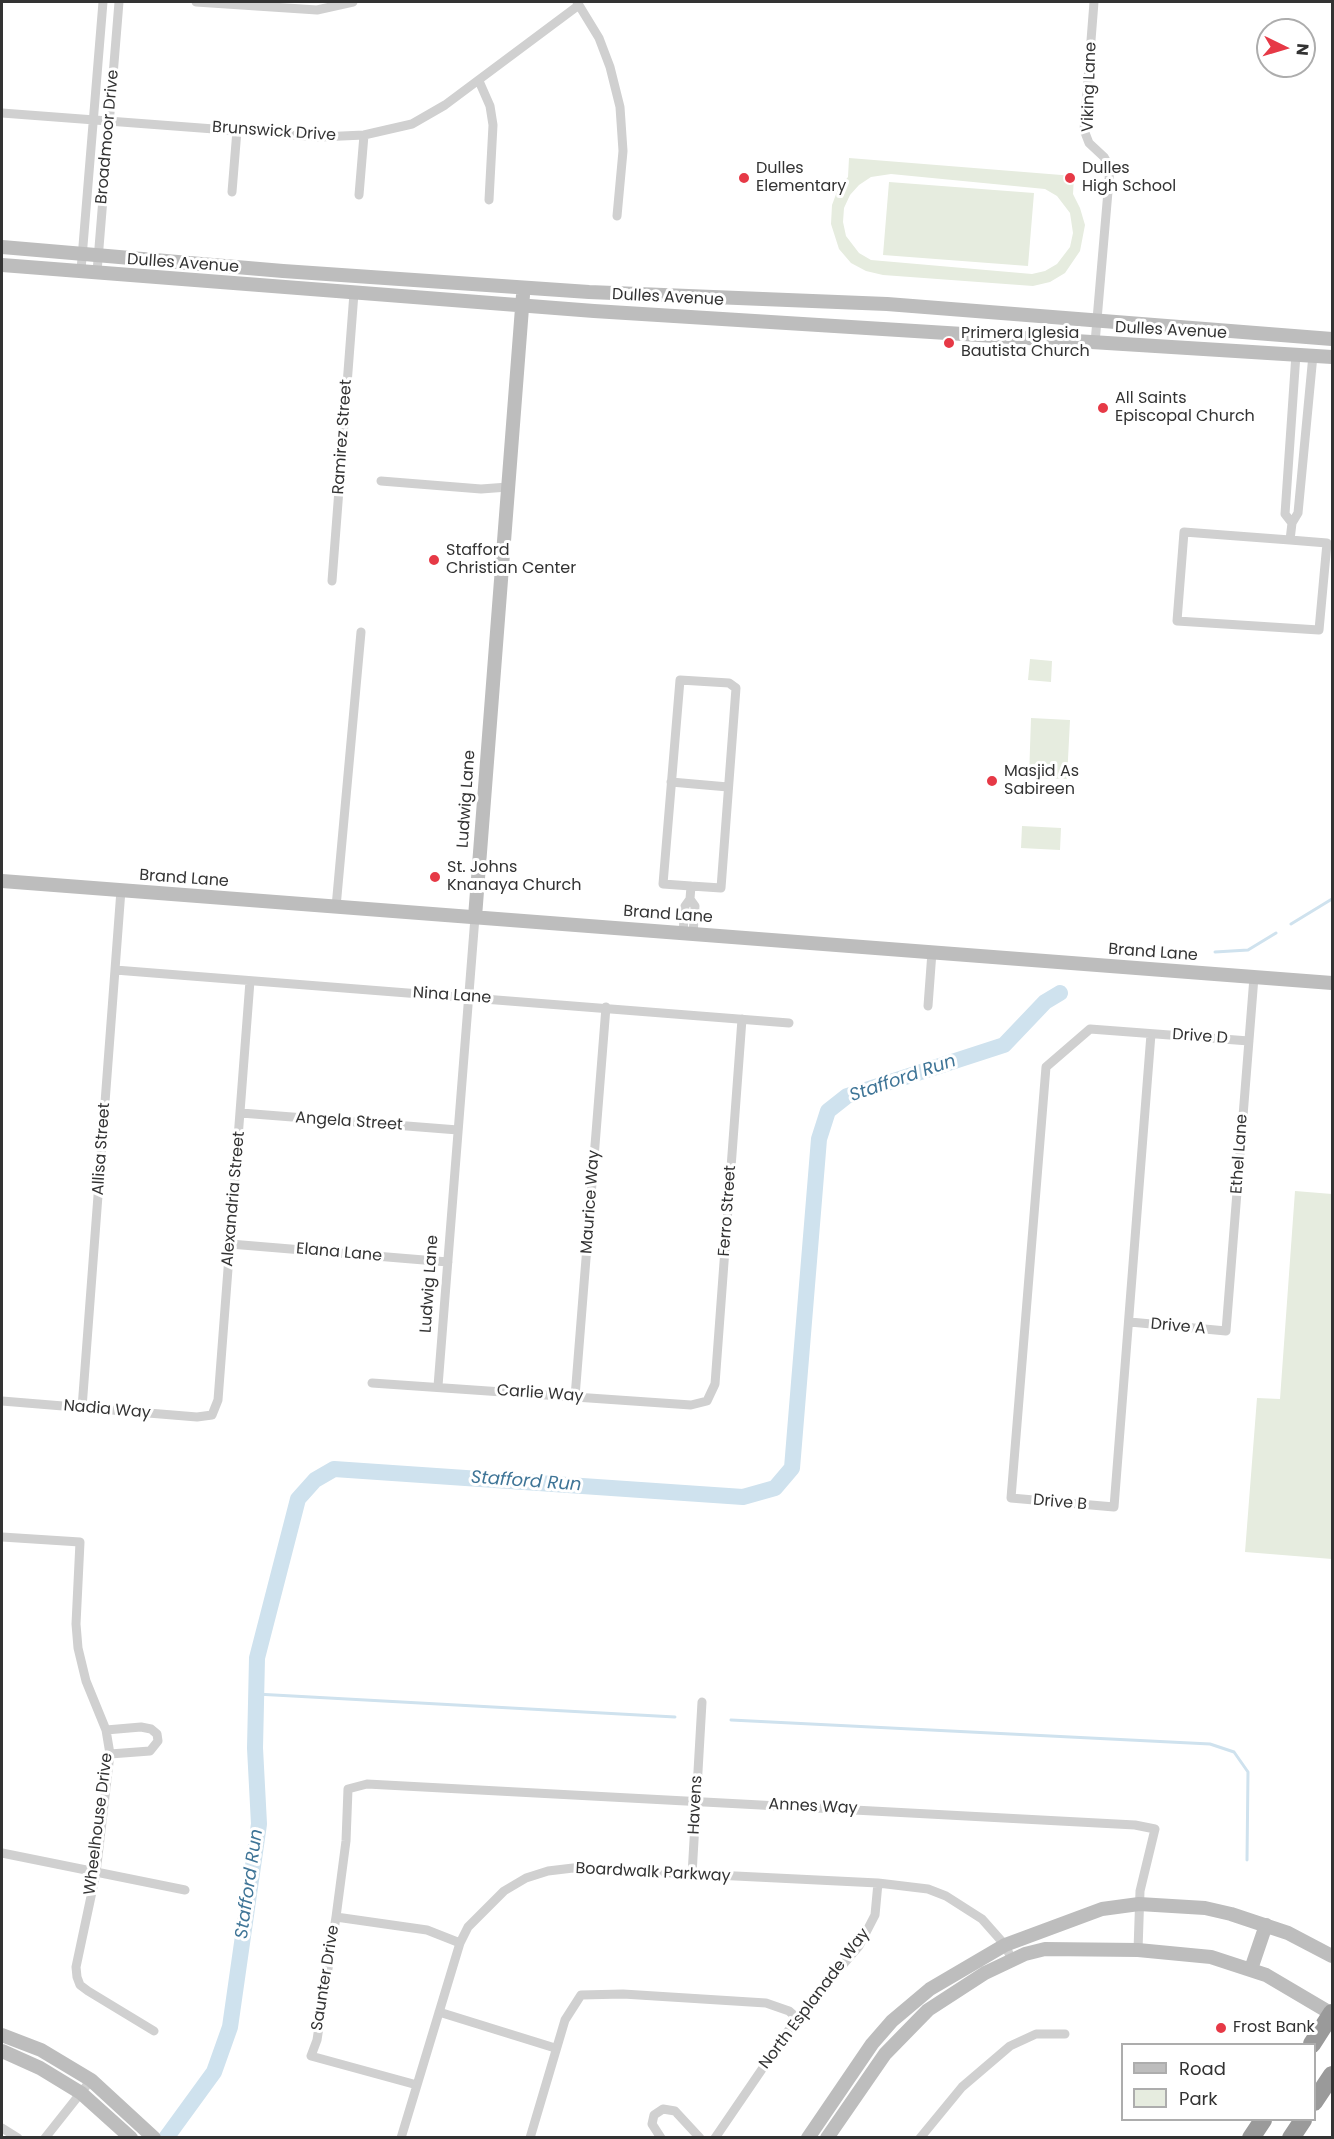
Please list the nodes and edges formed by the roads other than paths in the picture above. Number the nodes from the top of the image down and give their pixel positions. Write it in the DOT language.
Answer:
graph roads {
  1 [pos="103,2"];
  2 [pos="119,2"];
  3 [pos="196,2"];
  4 [pos="353,2"];
  5 [pos="1094,2"];
  6 [pos="578,3"];
  7 [pos="239,4"];
  8 [pos="479,81"];
  9 [pos="2,113"];
  10 [pos="93,119"];
  11 [pos="110,120"];
  12 [pos="237,130"];
  13 [pos="364,135"];
  14 [pos="232,192"];
  15 [pos="359,195"];
  16 [pos="489,200"];
  17 [pos="616,216"];
  18 [pos="2,247"];
  19 [pos="81,254"];
  20 [pos="98,255"];
  21 [pos="2,264"];
  22 [pos="81,270"];
  23 [pos="283,271"];
  24 [pos="97,272"];
  25 [pos="524,287"];
  26 [pos="282,288"];
  27 [pos="354,293"];
  28 [pos="522,304"];
  29 [pos="1097,320"];
  30 [pos="1332,339"];
  31 [pos="1095,343"];
  32 [pos="1296,354"];
  33 [pos="1313,355"];
  34 [pos="1332,357"];
  35 [pos="381,481"];
  36 [pos="508,486"];
  37 [pos="1292,523"];
  38 [pos="1290,540"];
  39 [pos="332,581"];
  40 [pos="361,632"];
  41 [pos="671,782"];
  42 [pos="728,787"];
  43 [pos="2,881"];
  44 [pos="691,886"];
  45 [pos="121,890"];
  46 [pos="336,907"];
  47 [pos="475,917"];
  48 [pos="688,934"];
  49 [pos="932,952"];
  50 [pos="115,970"];
  51 [pos="1254,977"];
  52 [pos="250,981"];
  53 [pos="1332,983"];
  54 [pos="469,997"];
  55 [pos="928,1006"];
  56 [pos="606,1007"];
  57 [pos="742,1019"];
  58 [pos="789,1023"];
  59 [pos="1151,1034"];
  60 [pos="1248,1041"];
  61 [pos="241,1113"];
  62 [pos="458,1130"];
  63 [pos="230,1244"];
  64 [pos="448,1262"];
  65 [pos="1130,1322"];
  66 [pos="1226,1331"];
  67 [pos="372,1383"];
  68 [pos="438,1386"];
  69 [pos="575,1396"];
  70 [pos="2,1401"];
  71 [pos="707,1401"];
  72 [pos="82,1408"];
  73 [pos="212,1415"];
  74 [pos="2,1537"];
  75 [pos="702,1702"];
  76 [pos="106,1730"];
  77 [pos="110,1754"];
  78 [pos="348,1789"];
  79 [pos="697,1801"];
  80 [pos="2,1853"];
  81 [pos="96,1873"];
  82 [pos="692,1875"];
  83 [pos="878,1884"];
  84 [pos="185,1890"];
  85 [pos="1139,1904"];
  86 [pos="336,1917"];
  87 [pos="1266,1925"];
  88 [pos="460,1943"];
  89 [pos="1005,1945"];
  90 [pos="1138,1950"];
  91 [pos="1332,1956"];
  92 [pos="1012,1960"];
  93 [pos="1251,1969"];
  94 [pos="439,2012"];
  95 [pos="1332,2014"];
  96 [pos="797,2019"];
  97 [pos="154,2031"];
  98 [pos="1065,2034"];
  99 [pos="2,2035"];
  100 [pos="1313,2043"];
  101 [pos="555,2048"];
  102 [pos="2,2051"];
  103 [pos="1332,2075"];
  104 [pos="91,2080"];
  105 [pos="417,2085"];
  106 [pos="81,2093"];
  107 [pos="1316,2099"];
  108 [pos="1262,2121"];
  109 [pos="1302,2121"];
  110 [pos="817,2125"];
  111 [pos="2,2128"];
  112 [pos="831,2136"];
  113 [pos="926,2136"];
  114 [pos="18,2138"];
  115 [pos="45,2138"];
  116 [pos="131,2138"];
  117 [pos="153,2138"];
  118 [pos="401,2138"];
  119 [pos="530,2138"];
  120 [pos="661,2138"];
  121 [pos="700,2138"];
  122 [pos="715,2138"];
  123 [pos="808,2138"];
  124 [pos="1251,2138"];
  125 [pos="1291,2138"];
  1 -- 10 [label="street, Broadmoor Drive"];
  2 -- 11 [label="street, Broadmoor Drive"];
  3 -- 7 [label="street"];
  4 -- 7 [label="street"];
  5 -- 29 [label="street, Viking Lane"];
  6 -- 8 [label="street, Brunswick Drive"];
  6 -- 17 [label="street"];
  8 -- 13 [label="street, Brunswick Drive"];
  8 -- 16 [label="street"];
  9 -- 10 [label="street, Brunswick Drive"];
  10 -- 11 [label="street, Brunswick Drive"];
  10 -- 19 [label="street, Broadmoor Drive"];
  11 -- 12 [label="street, Brunswick Drive"];
  11 -- 20 [label="street, Broadmoor Drive"];
  12 -- 13 [label="street, Brunswick Drive"];
  12 -- 14 [label="street"];
  13 -- 15 [label="street"];
  18 -- 19 [label="street, Dulles Avenue"];
  19 -- 20 [label="street, Dulles Avenue"];
  19 -- 22 [label="street, Broadmoor Drive"];
  20 -- 23 [label="street, Dulles Avenue"];
  20 -- 24 [label="street, Broadmoor Drive"];
  21 -- 22 [label="street, Dulles Avenue"];
  22 -- 24 [label="street, Dulles Avenue"];
  23 -- 25 [label="street, Dulles Avenue"];
  23 -- 26 [label="street"];
  24 -- 26 [label="street, Dulles Avenue"];
  25 -- 28 [label="street, Ludwig Lane"];
  25 -- 29 [label="street, Dulles Avenue"];
  26 -- 27 [label="street, Dulles Avenue"];
  27 -- 28 [label="street, Dulles Avenue"];
  27 -- 39 [label="street, Ramirez Street"];
  28 -- 31 [label="street, Dulles Avenue"];
  28 -- 36 [label="street, Ludwig Lane"];
  29 -- 30 [label="street, Dulles Avenue"];
  29 -- 31 [label="street, Viking Lane"];
  31 -- 32 [label="street, Dulles Avenue"];
  32 -- 33 [label="street, Dulles Avenue"];
  32 -- 37 [label="street"];
  33 -- 34 [label="street, Dulles Avenue"];
  33 -- 37 [label="street"];
  35 -- 36 [label="street"];
  36 -- 47 [label="street, Ludwig Lane"];
  37 -- 38 [label="street"];
  38 -- 38 [label="street"];
  40 -- 46 [label="street"];
  41 -- 42 [label="street"];
  41 -- 42 [label="street"];
  41 -- 44 [label="street"];
  42 -- 44 [label="street"];
  43 -- 45 [label="street, Brand Lane"];
  44 -- 48 [label="street"];
  45 -- 46 [label="street, Brand Lane"];
  45 -- 50 [label="street, Allisa Street"];
  46 -- 47 [label="street, Brand Lane"];
  47 -- 48 [label="street, Brand Lane"];
  47 -- 54 [label="street, Ludwig Lane"];
  48 -- 49 [label="street, Brand Lane"];
  49 -- 51 [label="street, Brand Lane"];
  49 -- 55 [label="street"];
  50 -- 52 [label="street, Nina Lane"];
  50 -- 72 [label="street, Allisa Street"];
  51 -- 53 [label="street, Brand Lane"];
  51 -- 60 [label="street, Ethel Lane"];
  52 -- 54 [label="street, Nina Lane"];
  52 -- 61 [label="street, Alexandria Street"];
  54 -- 56 [label="street, Nina Lane"];
  54 -- 62 [label="street, Ludwig Lane"];
  56 -- 57 [label="street, Nina Lane"];
  56 -- 69 [label="street, Maurice Way"];
  57 -- 58 [label="street, Nina Lane"];
  57 -- 71 [label="street, Ferro Street"];
  59 -- 60 [label="street, Drive D"];
  59 -- 65 [label="street, Drive B"];
  59 -- 65 [label="street, Drive B"];
  60 -- 66 [label="street, Ethel Lane"];
  61 -- 62 [label="street, Angela Street"];
  61 -- 63 [label="street, Alexandria Street"];
  62 -- 64 [label="street, Ludwig Lane"];
  63 -- 64 [label="street, Elana Lane"];
  63 -- 73 [label="street, Alexandria Street"];
  64 -- 68 [label="street, Ludwig Lane"];
  65 -- 66 [label="street, Drive A"];
  67 -- 68 [label="street, Carlie Way"];
  68 -- 69 [label="street, Carlie Way"];
  69 -- 71 [label="street, Carlie Way"];
  70 -- 72 [label="street, Nadia Way"];
  72 -- 73 [label="street, Nadia Way"];
  74 -- 76 [label="street, Wheelhouse Drive"];
  75 -- 79 [label="street, Havens"];
  76 -- 77 [label="street, Wheelhouse Drive"];
  76 -- 77 [label="street"];
  77 -- 81 [label="street, Wheelhouse Drive"];
  78 -- 79 [label="street, Annes Way"];
  78 -- 86 [label="street, Saunter Drive"];
  79 -- 82 [label="street, Havens"];
  79 -- 85 [label="street, Annes Way"];
  80 -- 81 [label="street"];
  81 -- 84 [label="street"];
  81 -- 97 [label="street, Wheelhouse Drive"];
  82 -- 83 [label="street, Boardwalk Parkway"];
  82 -- 88 [label="street, Boardwalk Parkway"];
  83 -- 89 [label="street, Boardwalk Parkway"];
  83 -- 96 [label="street, North Esplanade Way"];
  85 -- 87 [label="street"];
  85 -- 89 [label="street"];
  85 -- 90 [label="street, Annes Way"];
  86 -- 88 [label="street"];
  86 -- 105 [label="street, Saunter Drive"];
  87 -- 91 [label="street"];
  87 -- 93 [label="street"];
  88 -- 94 [label="street, Boardwalk Parkway"];
  89 -- 92 [label="street, Boardwalk Parkway"];
  89 -- 110 [label="street"];
  90 -- 92 [label="street"];
  90 -- 93 [label="street"];
  92 -- 112 [label="street"];
  93 -- 95 [label="street"];
  94 -- 101 [label="street"];
  94 -- 105 [label="street, Boardwalk Parkway"];
  95 -- 100 [label="highway"];
  96 -- 101 [label="street"];
  96 -- 122 [label="street, North Esplanade Way"];
  98 -- 113 [label="street"];
  99 -- 104 [label="street"];
  101 -- 119 [label="street"];
  102 -- 106 [label="street"];
  103 -- 107 [label="highway"];
  104 -- 106 [label="street"];
  104 -- 117 [label="street"];
  105 -- 118 [label="street, Boardwalk Parkway"];
  106 -- 115 [label="street"];
  106 -- 116 [label="street"];
  108 -- 124 [label="highway"];
  109 -- 125 [label="highway"];
  110 -- 112 [label="street"];
  110 -- 123 [label="street"];
  111 -- 114 [label="street"];
  120 -- 121 [label="street"];
}
